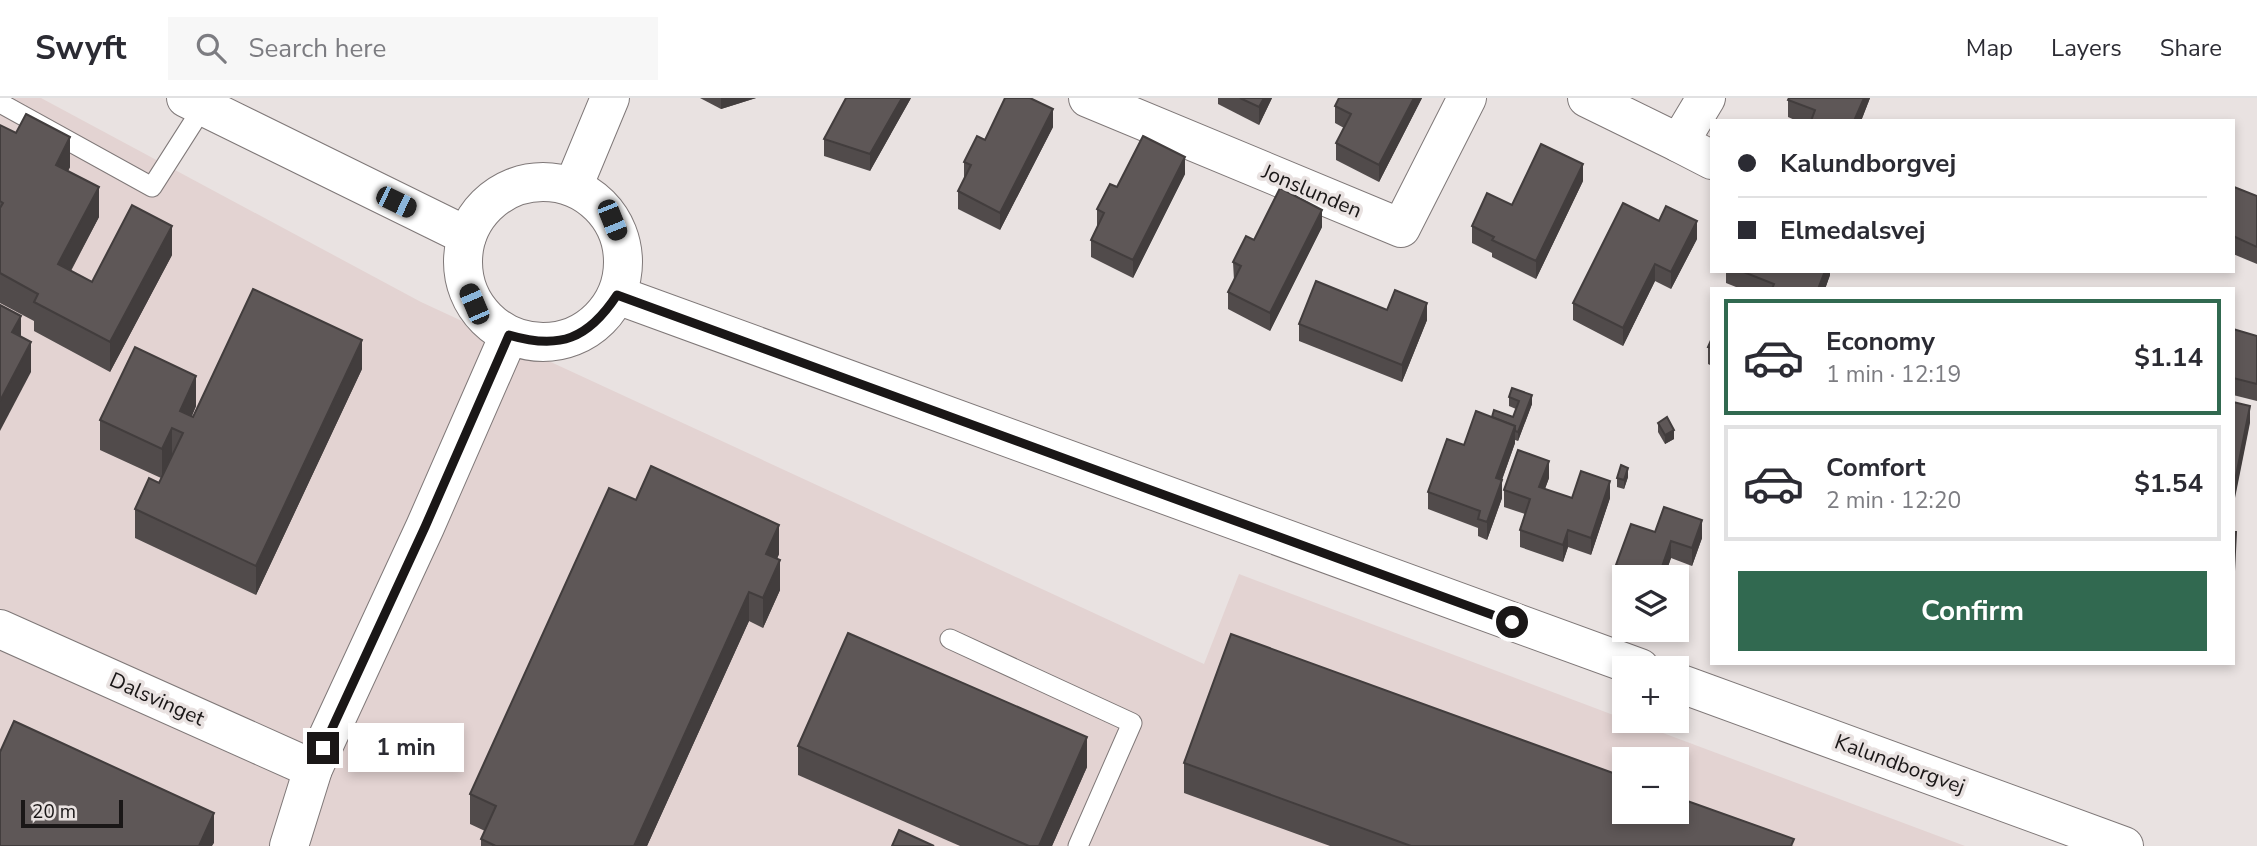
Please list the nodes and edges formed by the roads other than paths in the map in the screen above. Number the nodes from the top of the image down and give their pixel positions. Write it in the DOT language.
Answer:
graph roads {
  1 [pos="610,98"];
  2 [pos="1088,98"];
  3 [pos="1467,98"];
  4 [pos="1587,98"];
  5 [pos="1706,98"];
  6 [pos="0,103"];
  7 [pos="195,103"];
  8 [pos="1695,151"];
  9 [pos="573,187"];
  10 [pos="467,236"];
  11 [pos="617,295"];
  12 [pos="509,335"];
  13 [pos="0,629"];
  14 [pos="950,639"];
  15 [pos="1612,658"];
  16 [pos="1689,687"];
  17 [pos="313,769"];
  18 [pos="289,846"];
  19 [pos="1078,846"];
  20 [pos="2124,846"];
  1 -- 9 [label="street"];
  2 -- 3 [label="street, Jonslunden"];
  4 -- 8 [label="street"];
  5 -- 8 [label="street"];
  6 -- 7 [label="lane"];
  7 -- 10 [label="street"];
  9 -- 10 [label="street"];
  9 -- 11 [label="street"];
  10 -- 12 [label="street"];
  11 -- 12 [label="street"];
  11 -- 15 [label="street"];
  12 -- 17 [label="street"];
  13 -- 17 [label="street, Dalsvinget"];
  14 -- 19 [label="lane"];
  16 -- 20 [label="street, Kalundborgvej"];
  17 -- 18 [label="street"];
}
